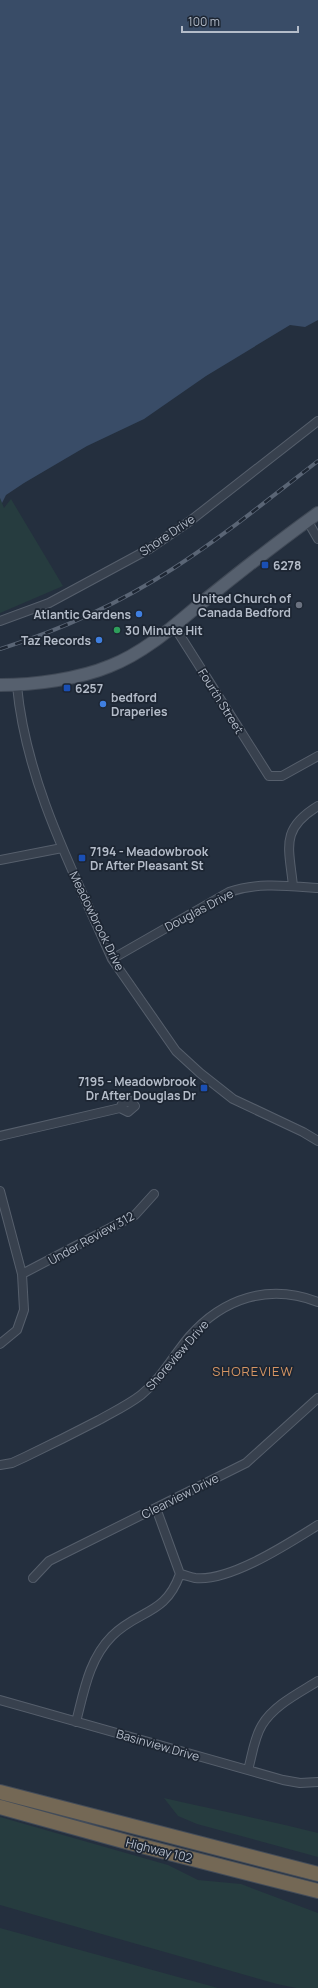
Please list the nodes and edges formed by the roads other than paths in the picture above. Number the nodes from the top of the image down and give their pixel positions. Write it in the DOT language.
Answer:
graph roads {
  1 [pos="318,421"];
  2 [pos="318,512"];
  3 [pos="307,520"];
  4 [pos="318,539"];
  5 [pos="0,621"];
  6 [pos="174,626"];
  7 [pos="0,686"];
  8 [pos="17,686"];
  9 [pos="318,756"];
  10 [pos="318,806"];
  11 [pos="62,848"];
  12 [pos="0,860"];
  13 [pos="293,886"];
  14 [pos="318,888"];
  15 [pos="112,959"];
  16 [pos="120,1108"];
  17 [pos="0,1136"];
  18 [pos="318,1141"];
  19 [pos="0,1191"];
  20 [pos="154,1194"];
  21 [pos="22,1274"];
  22 [pos="318,1302"];
  23 [pos="0,1344"];
  24 [pos="318,1398"];
  25 [pos="0,1465"];
  26 [pos="156,1508"];
  27 [pos="318,1525"];
  28 [pos="180,1574"];
  29 [pos="33,1578"];
  30 [pos="318,1681"];
  31 [pos="0,1700"];
  32 [pos="76,1722"];
  33 [pos="248,1770"];
  34 [pos="318,1782"];
  35 [pos="0,1792"];
  36 [pos="0,1807"];
  37 [pos="318,1874"];
  38 [pos="318,1891"];
  1 -- 5 [label="street, Shore Drive"];
  2 -- 3 [label="main road"];
  3 -- 4 [label="street"];
  3 -- 6 [label="main road"];
  6 -- 8 [label="main road"];
  6 -- 9 [label="street, Fourth Street"];
  7 -- 8 [label="main road"];
  8 -- 11 [label="street, Meadowbrook Drive"];
  10 -- 13 [label="street"];
  11 -- 12 [label="street"];
  11 -- 15 [label="street, Meadowbrook Drive"];
  13 -- 14 [label="street, Douglas Drive"];
  13 -- 15 [label="street, Douglas Drive"];
  15 -- 18 [label="street, Meadowbrook Drive"];
  16 -- 17 [label="street"];
  19 -- 21 [label="street"];
  20 -- 21 [label="street, Under Review 312"];
  21 -- 23 [label="street"];
  22 -- 25 [label="street, Shoreview Drive"];
  24 -- 26 [label="street, Clearview Drive"];
  26 -- 28 [label="street"];
  26 -- 29 [label="street, Clearview Drive"];
  27 -- 28 [label="street"];
  28 -- 32 [label="street"];
  30 -- 33 [label="street"];
  31 -- 32 [label="street, Basinview Drive"];
  32 -- 33 [label="street, Basinview Drive"];
  33 -- 34 [label="street, Basinview Drive"];
  35 -- 37 [label="highway, Highway 102"];
  36 -- 38 [label="highway, Highway 102"];
}
